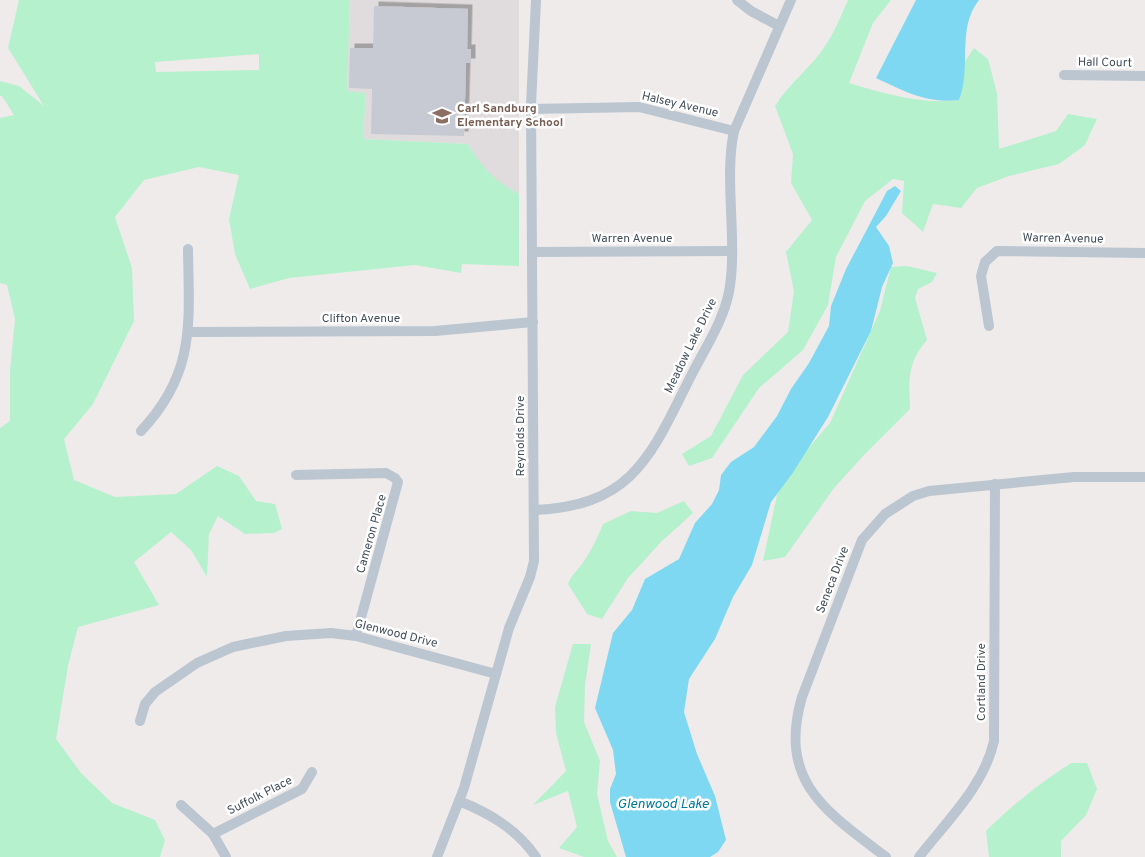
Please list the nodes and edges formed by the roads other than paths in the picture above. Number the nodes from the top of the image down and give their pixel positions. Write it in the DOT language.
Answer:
graph roads {
  1 [pos="536,0"];
  2 [pos="737,0"];
  3 [pos="791,0"];
  4 [pos="779,26"];
  5 [pos="1064,75"];
  6 [pos="1145,76"];
  7 [pos="531,109"];
  8 [pos="734,131"];
  9 [pos="188,249"];
  10 [pos="732,251"];
  11 [pos="532,252"];
  12 [pos="1145,253"];
  13 [pos="533,322"];
  14 [pos="989,326"];
  15 [pos="189,332"];
  16 [pos="141,432"];
  17 [pos="296,474"];
  18 [pos="1145,478"];
  19 [pos="995,484"];
  20 [pos="534,510"];
  21 [pos="356,636"];
  22 [pos="496,674"];
  23 [pos="140,721"];
  24 [pos="312,772"];
  25 [pos="459,801"];
  26 [pos="180,805"];
  27 [pos="213,834"];
  28 [pos="226,857"];
  29 [pos="437,857"];
  30 [pos="536,857"];
  31 [pos="886,857"];
  32 [pos="919,857"];
  1 -- 7 [label="street, Reynolds Drive"];
  2 -- 4 [label="street"];
  3 -- 4 [label="street, Meadow Lake Drive"];
  4 -- 8 [label="street, Meadow Lake Drive"];
  5 -- 6 [label="street, Hall Court"];
  7 -- 8 [label="street, Halsey Avenue"];
  7 -- 11 [label="street, Reynolds Drive"];
  8 -- 10 [label="street, Meadow Lake Drive"];
  9 -- 15 [label="street"];
  10 -- 11 [label="street, Warren Avenue"];
  10 -- 20 [label="street, Meadow Lake Drive"];
  11 -- 13 [label="street, Reynolds Drive"];
  12 -- 14 [label="street, Warren Avenue"];
  13 -- 15 [label="street, Clifton Avenue"];
  13 -- 20 [label="street, Reynolds Drive"];
  15 -- 16 [label="street"];
  17 -- 21 [label="street, Cameron Place"];
  18 -- 19 [label="street, Seneca Drive"];
  19 -- 31 [label="street, Seneca Drive"];
  19 -- 32 [label="street, Cortland Drive"];
  20 -- 22 [label="street, Reynolds Drive"];
  21 -- 22 [label="street, Glenwood Drive"];
  21 -- 23 [label="street, Glenwood Drive"];
  22 -- 25 [label="street, Reynolds Drive"];
  24 -- 27 [label="street, Suffolk Place"];
  25 -- 29 [label="street, Reynolds Drive"];
  25 -- 30 [label="street"];
  26 -- 27 [label="street"];
  27 -- 28 [label="street"];
}
